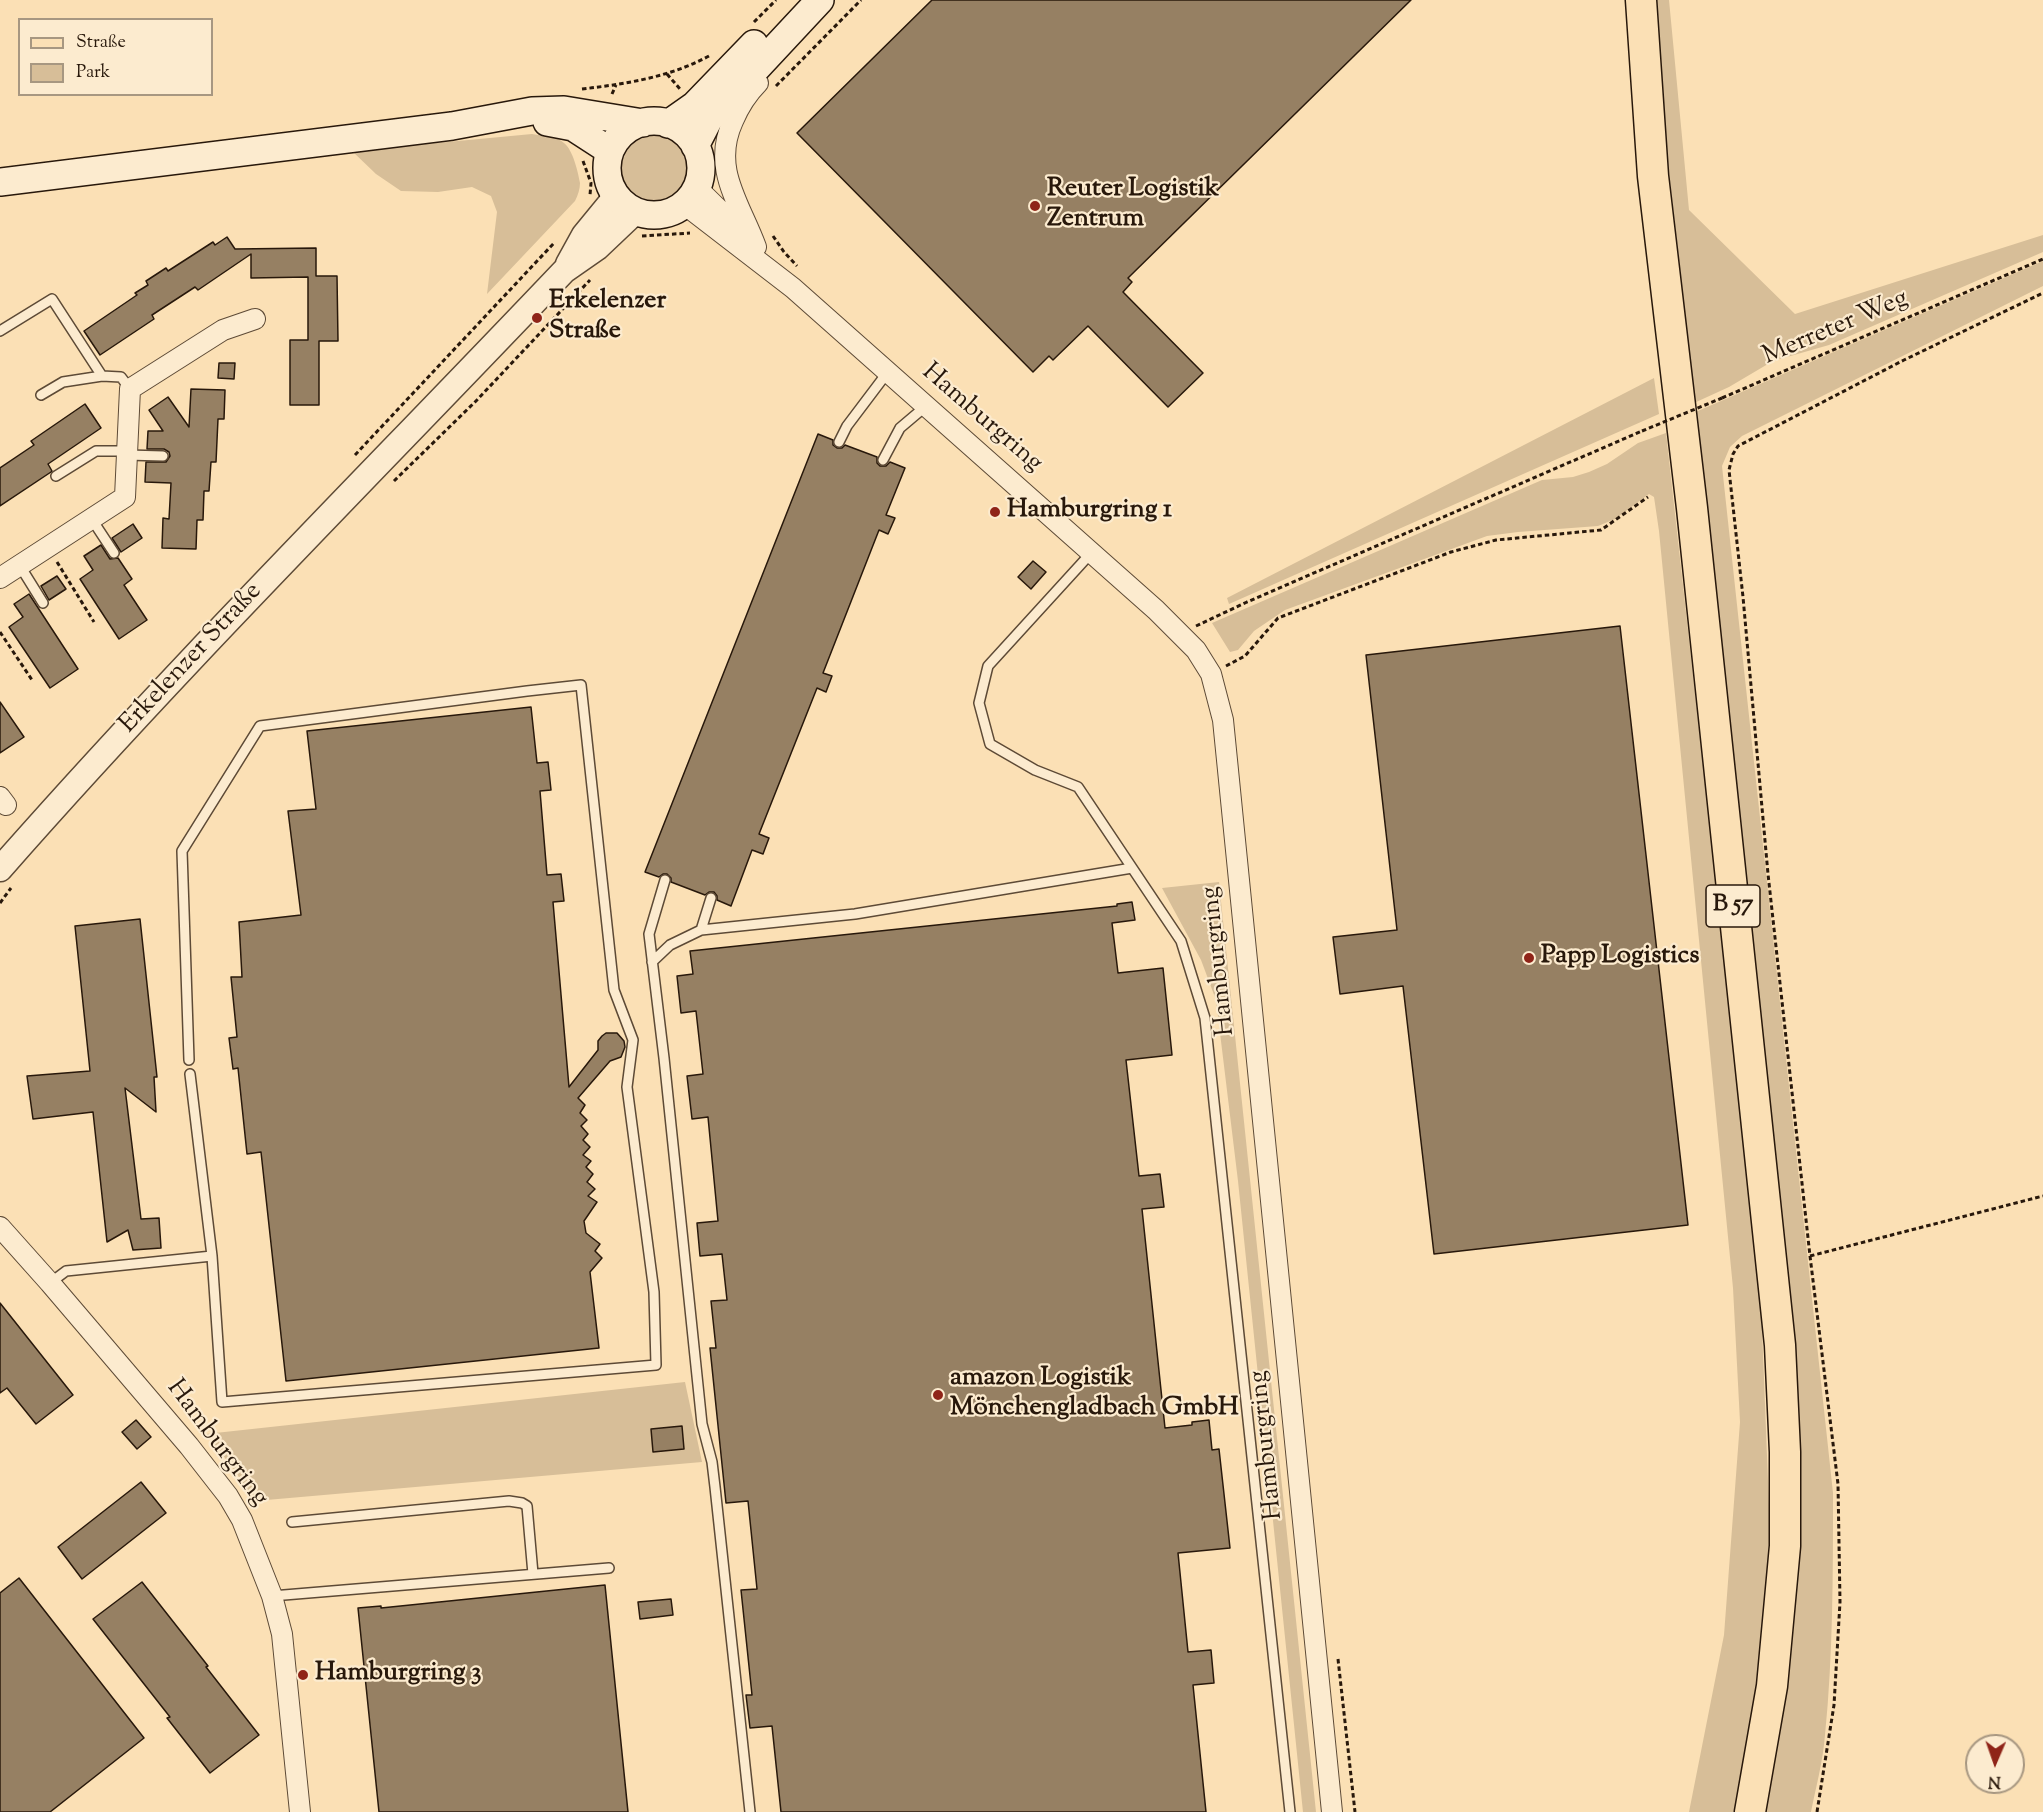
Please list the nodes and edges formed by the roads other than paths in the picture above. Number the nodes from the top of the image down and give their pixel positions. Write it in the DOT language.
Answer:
graph roads {
  1 [pos="1641,0"];
  2 [pos="814,5"];
  3 [pos="483,122"];
  4 [pos="655,123"];
  5 [pos="695,146"];
  6 [pos="610,151"];
  7 [pos="0,182"];
  8 [pos="691,196"];
  9 [pos="630,215"];
  10 [pos="756,247"];
  11 [pos="793,288"];
  12 [pos="255,319"];
  13 [pos="0,331"];
  14 [pos="887,372"];
  15 [pos="102,375"];
  16 [pos="130,389"];
  17 [pos="41,395"];
  18 [pos="926,406"];
  19 [pos="839,442"];
  20 [pos="127,453"];
  21 [pos="163,456"];
  22 [pos="883,460"];
  23 [pos="57,476"];
  24 [pos="91,518"];
  25 [pos="1092,552"];
  26 [pos="114,553"];
  27 [pos="20,566"];
  28 [pos="0,578"];
  29 [pos="43,603"];
  30 [pos="1132,868"];
  31 [pos="0,869"];
  32 [pos="665,880"];
  33 [pos="711,898"];
  34 [pos="701,930"];
  35 [pos="652,962"];
  36 [pos="189,1060"];
  37 [pos="190,1074"];
  38 [pos="0,1227"];
  39 [pos="212,1256"];
  40 [pos="50,1282"];
  41 [pos="292,1522"];
  42 [pos="609,1568"];
  43 [pos="533,1574"];
  44 [pos="272,1596"];
  45 [pos="300,1812"];
  46 [pos="750,1812"];
  47 [pos="1290,1812"];
  48 [pos="1332,1812"];
  49 [pos="1750,1812"];
  1 -- 49 [label="main road, B 57"];
  2 -- 4 [label="main road"];
  2 -- 5 [label="main road"];
  2 -- 10 [label="street"];
  3 -- 4 [label="main road"];
  3 -- 6 [label="main road"];
  3 -- 7 [label="main road"];
  4 -- 5 [label="main road"];
  4 -- 6 [label="main road"];
  5 -- 8 [label="main road"];
  6 -- 9 [label="main road"];
  8 -- 9 [label="main road"];
  8 -- 10 [label="street"];
  8 -- 11 [label="street"];
  9 -- 31 [label="street, Erkelenzer Straße"];
  10 -- 11 [label="street"];
  11 -- 14 [label="street, Hamburgring"];
  12 -- 16 [label="street"];
  13 -- 15 [label="lane"];
  14 -- 18 [label="street, Hamburgring"];
  14 -- 19 [label="lane"];
  15 -- 16 [label="lane"];
  15 -- 17 [label="lane"];
  16 -- 20 [label="street"];
  18 -- 22 [label="lane"];
  18 -- 25 [label="street, Hamburgring"];
  20 -- 21 [label="lane"];
  20 -- 23 [label="lane"];
  20 -- 24 [label="street"];
  24 -- 26 [label="lane"];
  24 -- 27 [label="street"];
  25 -- 30 [label="lane"];
  25 -- 48 [label="street, Hamburgring"];
  27 -- 28 [label="street"];
  27 -- 29 [label="lane"];
  30 -- 34 [label="lane"];
  30 -- 47 [label="lane"];
  32 -- 35 [label="lane"];
  33 -- 34 [label="lane"];
  34 -- 35 [label="lane"];
  35 -- 46 [label="lane"];
  36 -- 39 [label="lane"];
  37 -- 39 [label="lane"];
  38 -- 40 [label="street, Hamburgring"];
  39 -- 40 [label="lane"];
  40 -- 44 [label="street, Hamburgring"];
  41 -- 43 [label="lane"];
  42 -- 43 [label="lane"];
  43 -- 44 [label="lane"];
  44 -- 45 [label="street, Hamburgring"];
}
